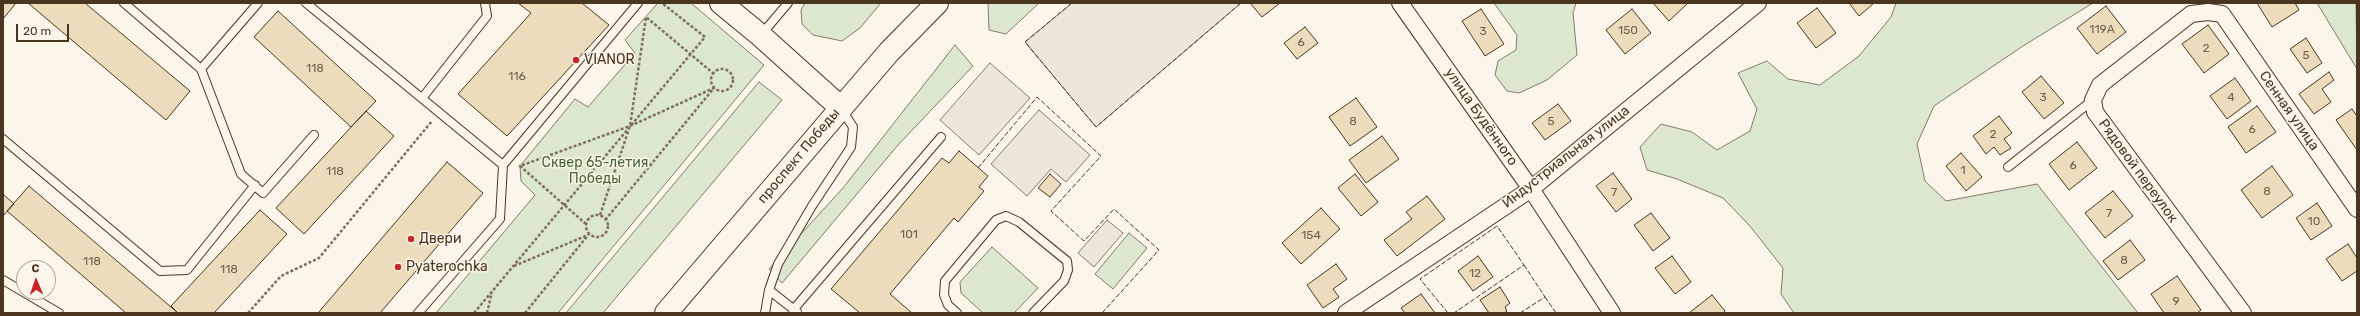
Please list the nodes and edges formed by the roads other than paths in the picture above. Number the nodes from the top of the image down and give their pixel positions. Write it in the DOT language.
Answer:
graph roads {
  1 [pos="124,3"];
  2 [pos="258,3"];
  3 [pos="306,3"];
  4 [pos="485,3"];
  5 [pos="638,3"];
  6 [pos="721,3"];
  7 [pos="788,3"];
  8 [pos="938,3"];
  9 [pos="1400,3"];
  10 [pos="1758,3"];
  11 [pos="760,35"];
  12 [pos="201,69"];
  13 [pos="423,97"];
  14 [pos="2093,100"];
  15 [pos="840,107"];
  16 [pos="314,135"];
  17 [pos="941,137"];
  18 [pos="3,139"];
  19 [pos="503,165"];
  20 [pos="2008,167"];
  21 [pos="255,186"];
  22 [pos="1530,189"];
  23 [pos="2357,208"];
  24 [pos="3,280"];
  25 [pos="769,290"];
  26 [pos="795,311"];
  27 [pos="59,313"];
  28 [pos="418,313"];
  29 [pos="666,313"];
  30 [pos="765,313"];
  31 [pos="957,313"];
  32 [pos="1033,313"];
  33 [pos="1346,313"];
  34 [pos="1612,313"];
  35 [pos="2243,313"];
  1 -- 12 [label="lane"];
  2 -- 12 [label="lane"];
  3 -- 13 [label="lane"];
  4 -- 13 [label="lane"];
  5 -- 19 [label="lane"];
  6 -- 11 [label="main road"];
  7 -- 11 [label="lane"];
  8 -- 15 [label="main road, проспект Победы"];
  9 -- 22 [label="street, улица Будённого"];
  10 -- 22 [label="street, Индустриальная улица"];
  11 -- 15 [label="main road"];
  12 -- 21 [label="lane"];
  13 -- 19 [label="lane"];
  14 -- 20 [label="lane"];
  14 -- 23 [label="street, Сенная улица"];
  14 -- 35 [label="street, Рядовой переулок"];
  15 -- 25 [label="lane"];
  15 -- 29 [label="main road, проспект Победы"];
  16 -- 21 [label="lane"];
  17 -- 26 [label="lane"];
  18 -- 21 [label="lane"];
  19 -- 28 [label="lane"];
  22 -- 33 [label="street, Индустриальная улица"];
  22 -- 34 [label="street, улица Будённого"];
  24 -- 27 [label="lane"];
  25 -- 26 [label="lane"];
  25 -- 30 [label="lane"];
  31 -- 32 [label="lane"];
}
